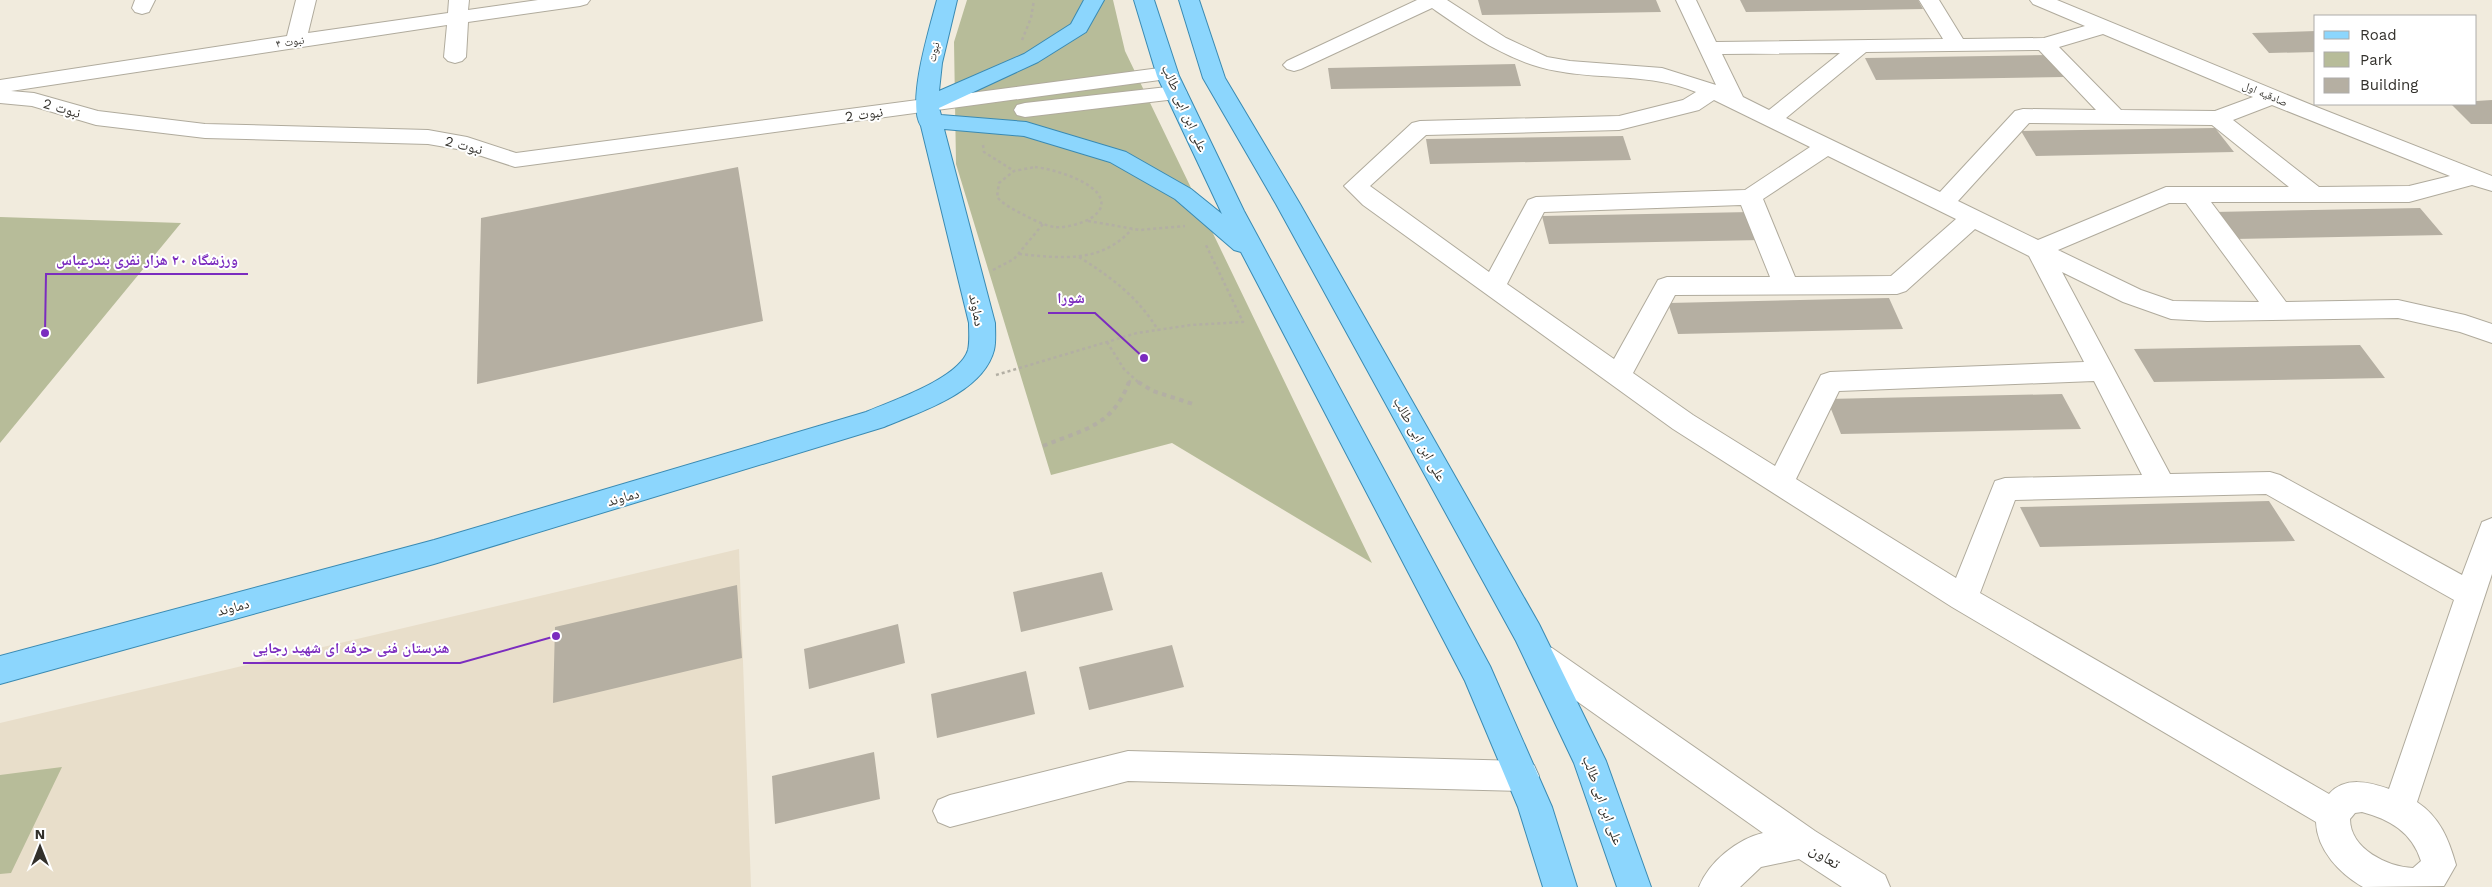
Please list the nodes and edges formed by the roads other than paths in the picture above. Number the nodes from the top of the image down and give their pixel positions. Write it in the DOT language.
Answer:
graph roads {
  1 [pos="306,0"];
  2 [pos="580,0"];
  3 [pos="947,0"];
  4 [pos="1094,0"];
  5 [pos="1144,0"];
  6 [pos="1190,0"];
  7 [pos="1433,0"];
  8 [pos="1686,0"];
  9 [pos="1929,0"];
  10 [pos="2040,0"];
  11 [pos="458,9"];
  12 [pos="2105,27"];
  13 [pos="296,41"];
  14 [pos="1956,44"];
  15 [pos="2045,44"];
  16 [pos="1862,45"];
  17 [pos="1709,48"];
  18 [pos="455,57"];
  19 [pos="1294,65"];
  20 [pos="1172,83"];
  21 [pos="0,86"];
  22 [pos="0,96"];
  23 [pos="1723,96"];
  24 [pos="2273,97"];
  25 [pos="928,113"];
  26 [pos="2115,117"];
  27 [pos="2216,118"];
  28 [pos="1771,119"];
  29 [pos="1827,146"];
  30 [pos="2483,180"];
  31 [pos="2313,194"];
  32 [pos="2193,195"];
  33 [pos="1750,197"];
  34 [pos="1943,203"];
  35 [pos="1972,218"];
  36 [pos="2038,249"];
  37 [pos="1256,255"];
  38 [pos="1786,285"];
  39 [pos="1493,287"];
  40 [pos="2279,311"];
  41 [pos="2492,334"];
  42 [pos="2102,371"];
  43 [pos="1618,376"];
  44 [pos="1780,483"];
  45 [pos="2162,486"];
  46 [pos="2492,530"];
  47 [pos="2470,594"];
  48 [pos="1963,598"];
  49 [pos="1541,658"];
  50 [pos="0,670"];
  51 [pos="1522,776"];
  52 [pos="2399,807"];
  53 [pos="950,811"];
  54 [pos="2333,814"];
  55 [pos="1803,842"];
  56 [pos="1560,887"];
  57 [pos="1634,887"];
  58 [pos="1716,887"];
  59 [pos="1873,887"];
  1 -- 13 [label="street"];
  2 -- 11 [label="street, نبوت ۴"];
  3 -- 25 [label="main road, نبوت"];
  4 -- 25 [label="main road"];
  5 -- 20 [label="main road, علی ابن ابی طالب"];
  6 -- 49 [label="main road, علی ابن ابی طالب"];
  7 -- 19 [label="street"];
  7 -- 23 [label="street"];
  8 -- 17 [label="street"];
  9 -- 14 [label="street"];
  10 -- 12 [label="street, صادقیه اول"];
  11 -- 13 [label="street, نبوت ۴"];
  11 -- 18 [label="street"];
  12 -- 15 [label="street"];
  12 -- 24 [label="street, صادقیه اول"];
  13 -- 21 [label="street, نبوت ۴"];
  14 -- 15 [label="street"];
  14 -- 16 [label="street"];
  15 -- 26 [label="street"];
  16 -- 17 [label="street"];
  16 -- 28 [label="street"];
  17 -- 23 [label="street"];
  20 -- 25 [label="street, نبوت 2"];
  20 -- 37 [label="main road, علی ابن ابی طالب"];
  22 -- 25 [label="street, نبوت 2"];
  23 -- 28 [label="street"];
  23 -- 39 [label="street"];
  24 -- 27 [label="street"];
  24 -- 30 [label="street, صادقیه اول"];
  25 -- 37 [label="main road"];
  25 -- 50 [label="main road, دماوند"];
  26 -- 27 [label="street"];
  26 -- 34 [label="street"];
  27 -- 31 [label="street"];
  28 -- 29 [label="street"];
  29 -- 33 [label="street"];
  29 -- 34 [label="street"];
  30 -- 31 [label="street"];
  31 -- 32 [label="street"];
  32 -- 36 [label="street"];
  32 -- 40 [label="street"];
  33 -- 38 [label="street"];
  33 -- 39 [label="street"];
  34 -- 35 [label="street"];
  35 -- 36 [label="street"];
  35 -- 38 [label="street"];
  36 -- 40 [label="street"];
  36 -- 42 [label="street"];
  37 -- 51 [label="main road, علی ابن ابی طالب"];
  38 -- 43 [label="street"];
  39 -- 43 [label="street"];
  40 -- 41 [label="street"];
  42 -- 44 [label="street"];
  42 -- 45 [label="street"];
  43 -- 44 [label="street"];
  44 -- 48 [label="street"];
  45 -- 47 [label="street"];
  45 -- 48 [label="street"];
  46 -- 47 [label="street"];
  47 -- 52 [label="street"];
  48 -- 54 [label="street"];
  49 -- 55 [label="street, تعاون"];
  49 -- 57 [label="main road, علی ابن ابی طالب"];
  51 -- 53 [label="street"];
  51 -- 56 [label="main road, علی ابن ابی طالب"];
  52 -- 54 [label="street"];
  52 -- 54 [label="street"];
  55 -- 58 [label="street"];
  55 -- 59 [label="street, تعاون"];
}
